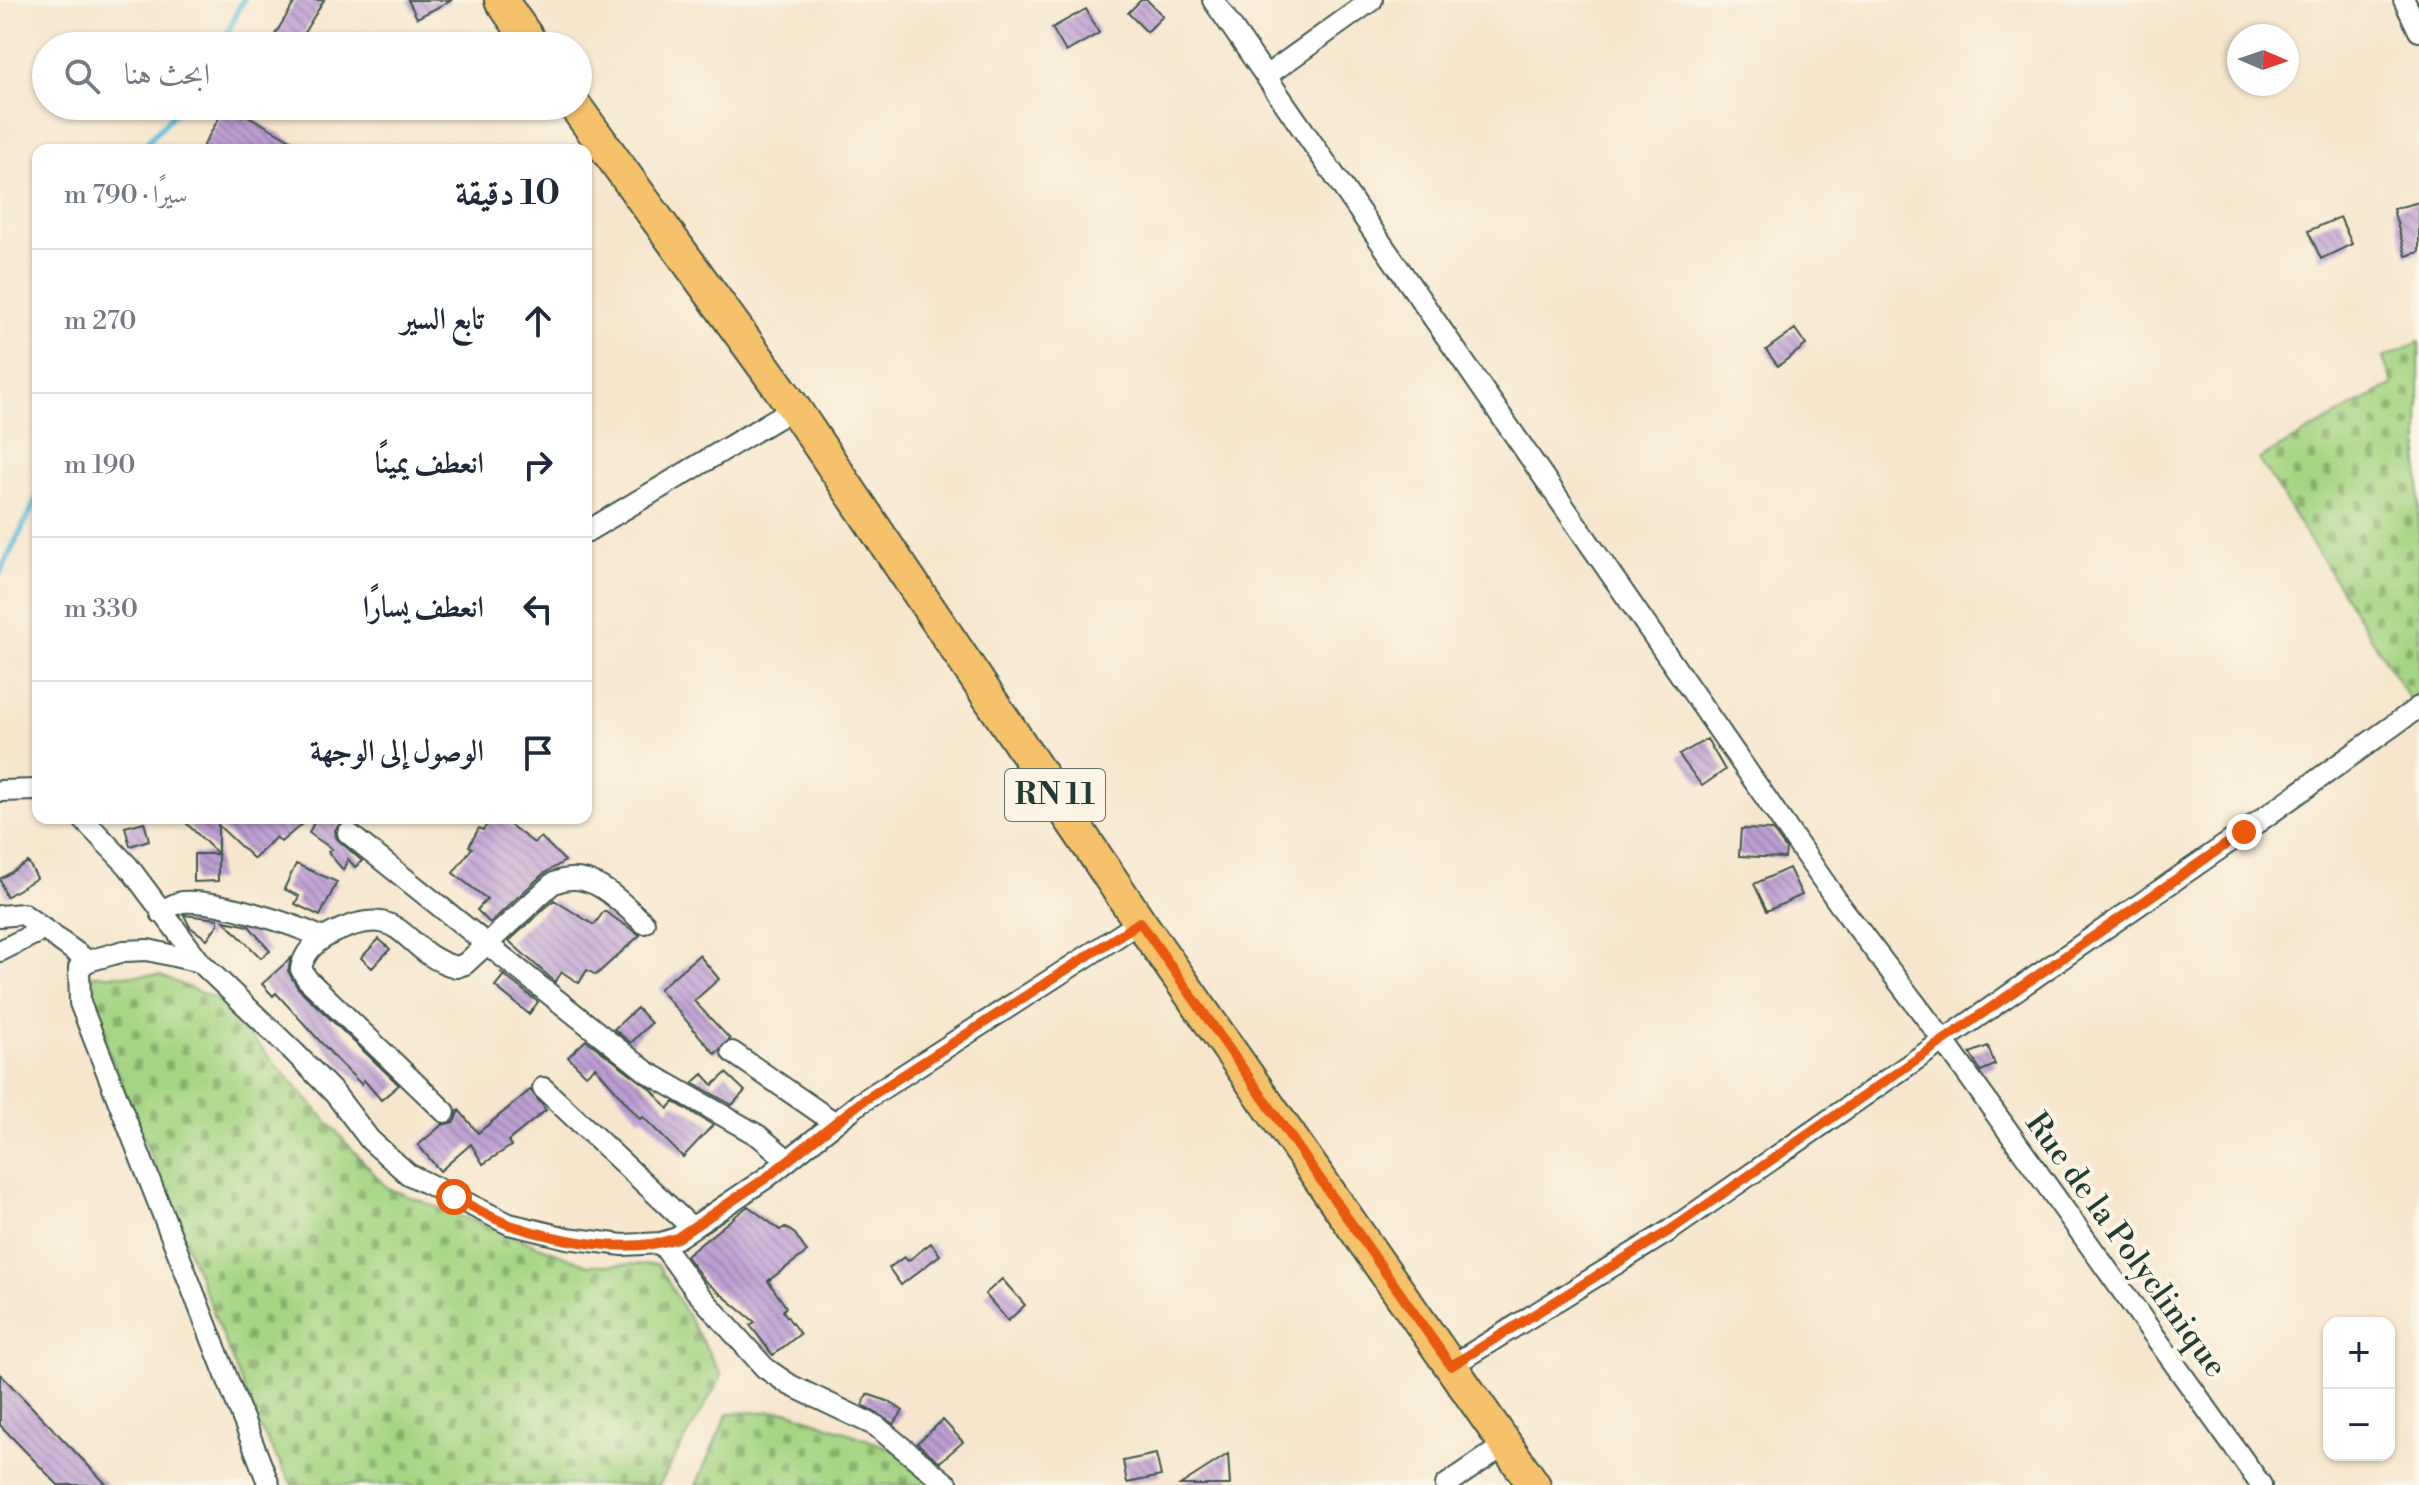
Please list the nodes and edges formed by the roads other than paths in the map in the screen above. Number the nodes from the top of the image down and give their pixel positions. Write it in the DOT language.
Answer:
graph roads {
  1 [pos="501,0"];
  2 [pos="1213,0"];
  3 [pos="1372,0"];
  4 [pos="2404,0"];
  5 [pos="2419,31"];
  6 [pos="523,32"];
  7 [pos="1266,76"];
  8 [pos="585,120"];
  9 [pos="794,408"];
  10 [pos="592,528"];
  11 [pos="2419,707"];
  12 [pos="32,790"];
  13 [pos="0,791"];
  14 [pos="88,824"];
  15 [pos="348,833"];
  16 [pos="161,913"];
  17 [pos="0,916"];
  18 [pos="1140,922"];
  19 [pos="644,923"];
  20 [pos="42,930"];
  21 [pos="323,938"];
  22 [pos="486,940"];
  23 [pos="0,951"];
  24 [pos="88,961"];
  25 [pos="200,962"];
  26 [pos="1943,1040"];
  27 [pos="732,1052"];
  28 [pos="543,1088"];
  29 [pos="445,1112"];
  30 [pos="835,1123"];
  31 [pos="788,1160"];
  32 [pos="692,1228"];
  33 [pos="661,1243"];
  34 [pos="1451,1366"];
  35 [pos="1506,1444"];
  36 [pos="269,1485"];
  37 [pos="948,1485"];
  38 [pos="1446,1485"];
  39 [pos="1534,1485"];
  40 [pos="2261,1485"];
  1 -- 6 [label="main road"];
  2 -- 7 [label="street, Rue de la Polyclinique"];
  3 -- 7 [label="street"];
  4 -- 5 [label="street"];
  7 -- 26 [label="street, Rue de la Polyclinique"];
  8 -- 9 [label="main road, RN 11"];
  9 -- 10 [label="street"];
  9 -- 18 [label="main road, RN 11"];
  11 -- 26 [label="street"];
  12 -- 13 [label="street"];
  14 -- 16 [label="street"];
  15 -- 22 [label="street"];
  16 -- 21 [label="street"];
  16 -- 25 [label="street"];
  17 -- 20 [label="street"];
  18 -- 30 [label="street"];
  18 -- 34 [label="main road, RN 11"];
  19 -- 22 [label="street"];
  20 -- 23 [label="street"];
  20 -- 24 [label="street"];
  21 -- 22 [label="street"];
  21 -- 29 [label="street"];
  22 -- 31 [label="street"];
  24 -- 25 [label="street"];
  24 -- 36 [label="street"];
  25 -- 33 [label="street"];
  26 -- 34 [label="street"];
  26 -- 40 [label="street, Rue de la Polyclinique"];
  27 -- 30 [label="street"];
  28 -- 32 [label="street"];
  30 -- 31 [label="street"];
  31 -- 32 [label="street"];
  32 -- 33 [label="street"];
  33 -- 37 [label="street"];
  34 -- 35 [label="main road, RN 11"];
  35 -- 38 [label="street"];
  35 -- 39 [label="main road, RN 11"];
}
